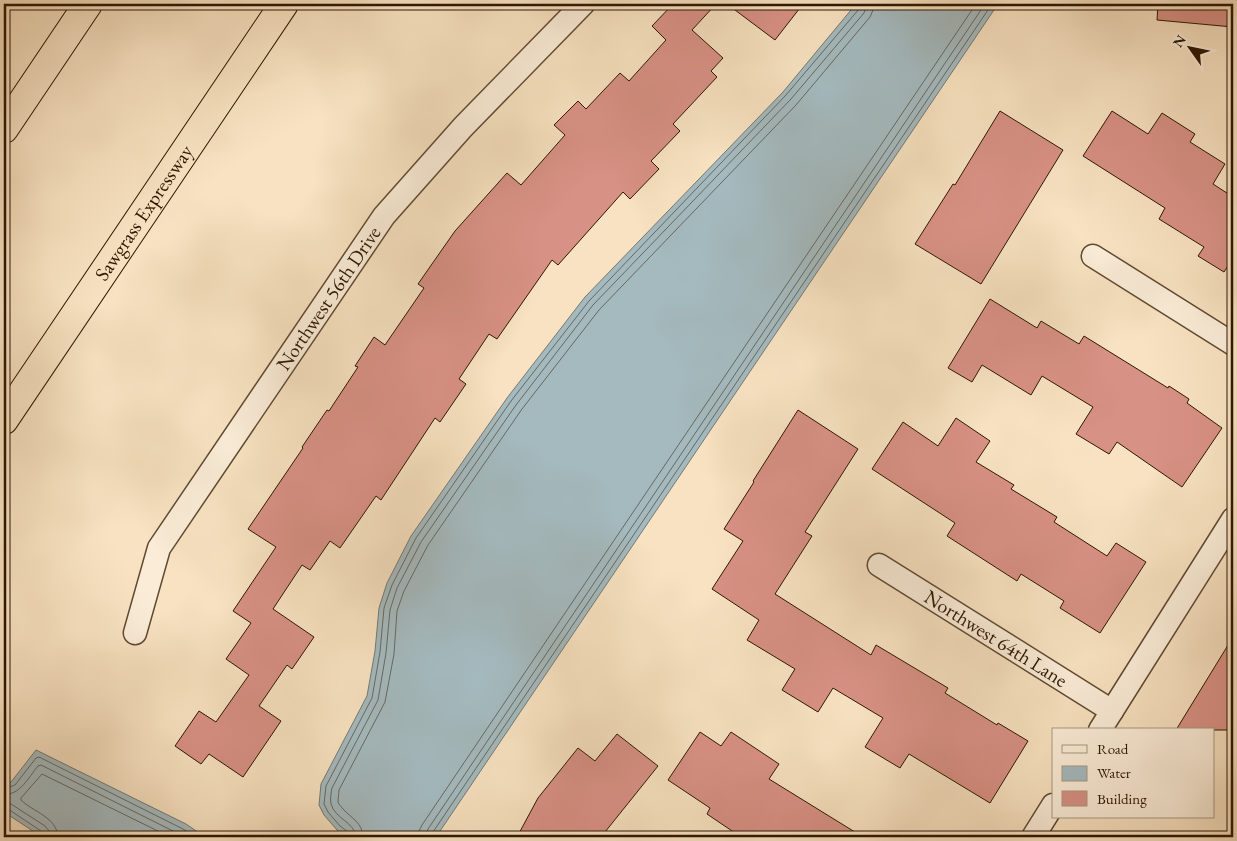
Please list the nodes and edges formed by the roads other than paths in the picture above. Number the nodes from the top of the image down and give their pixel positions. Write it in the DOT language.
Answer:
graph roads {
  1 [pos="88,4"];
  2 [pos="284,4"];
  3 [pos="583,4"];
  4 [pos="4,129"];
  5 [pos="1093,256"];
  6 [pos="1233,344"];
  7 [pos="4,420"];
  8 [pos="1233,520"];
  9 [pos="879,565"];
  10 [pos="134,633"];
  11 [pos="1112,711"];
  12 [pos="1101,728"];
  13 [pos="1052,807"];
  14 [pos="1033,837"];
  1 -- 4 [label="highway"];
  2 -- 7 [label="highway, Sawgrass Expressway"];
  3 -- 10 [label="street, Northwest 56th Drive"];
  5 -- 6 [label="street"];
  8 -- 11 [label="street"];
  9 -- 11 [label="street, Northwest 64th Lane"];
  11 -- 12 [label="street"];
  13 -- 14 [label="street"];
}
